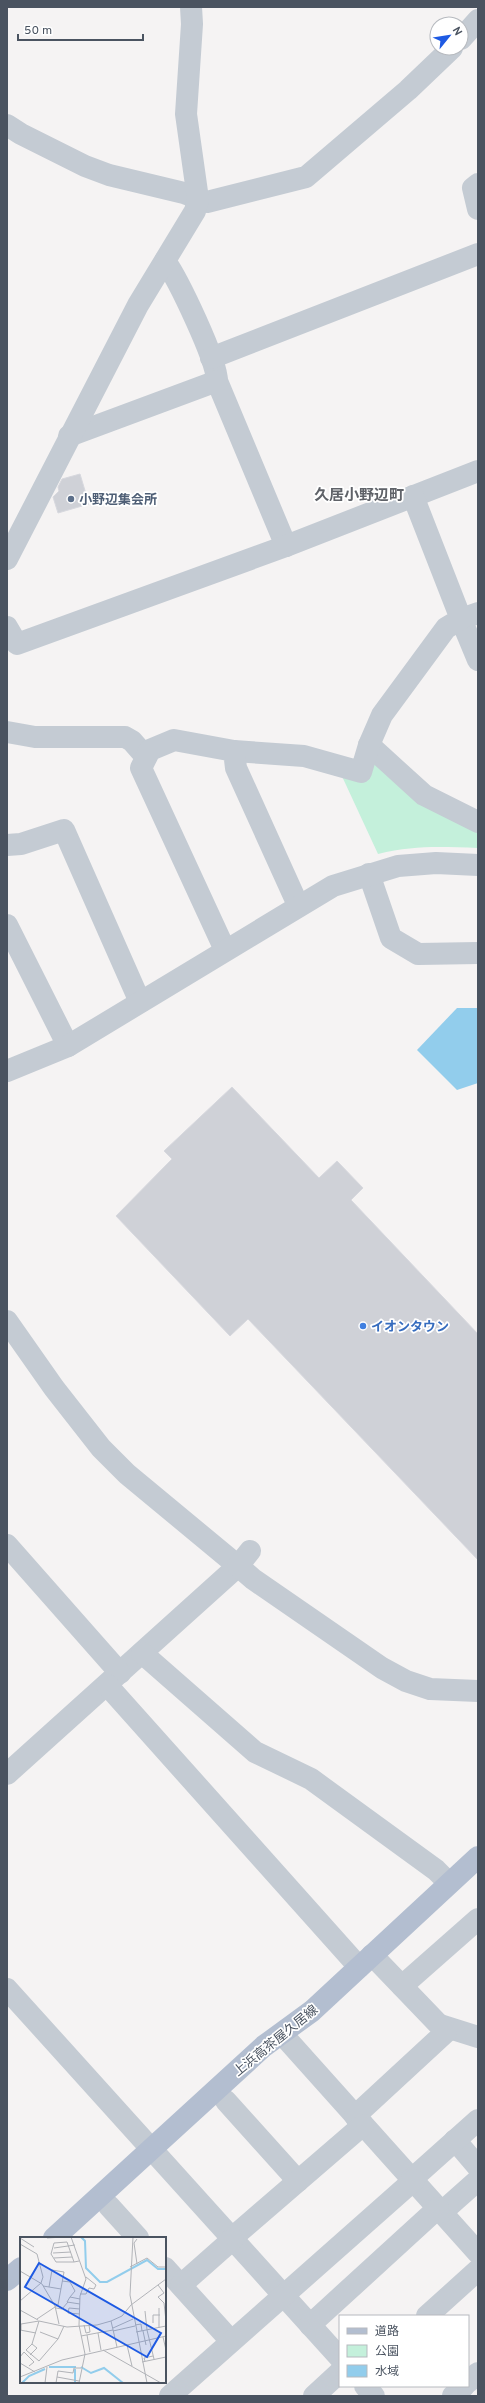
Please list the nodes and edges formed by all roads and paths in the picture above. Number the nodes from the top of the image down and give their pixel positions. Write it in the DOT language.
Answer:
graph roads {
  1 [pos="191,7"];
  2 [pos="478,20"];
  3 [pos="469,30"];
  4 [pos="444,56"];
  5 [pos="7,125"];
  6 [pos="478,184"];
  7 [pos="198,199"];
  8 [pos="478,209"];
  9 [pos="478,254"];
  10 [pos="165,261"];
  11 [pos="211,358"];
  12 [pos="217,381"];
  13 [pos="69,436"];
  14 [pos="478,471"];
  15 [pos="413,496"];
  16 [pos="286,546"];
  17 [pos="7,559"];
  18 [pos="470,616"];
  19 [pos="7,627"];
  20 [pos="478,660"];
  21 [pos="7,732"];
  22 [pos="369,744"];
  23 [pos="234,751"];
  24 [pos="146,757"];
  25 [pos="478,822"];
  26 [pos="7,845"];
  27 [pos="478,865"];
  28 [pos="369,874"];
  29 [pos="298,905"];
  30 [pos="7,925"];
  31 [pos="225,950"];
  32 [pos="478,953"];
  33 [pos="140,1002"];
  34 [pos="68,1046"];
  35 [pos="7,1071"];
  36 [pos="7,1321"];
  37 [pos="7,1545"];
  38 [pos="244,1558"];
  39 [pos="142,1652"];
  40 [pos="113,1679"];
  41 [pos="478,1691"];
  42 [pos="7,1774"];
  43 [pos="477,1861"];
  44 [pos="449,1883"];
  45 [pos="478,1919"];
  46 [pos="366,1961"];
  47 [pos="402,1986"];
  48 [pos="11,2001"];
  49 [pos="440,2026"];
  50 [pos="282,2034"];
  51 [pos="478,2037"];
  52 [pos="226,2101"];
  53 [pos="359,2120"];
  54 [pos="478,2120"];
  55 [pos="455,2140"];
  56 [pos="152,2149"];
  57 [pos="478,2167"];
  58 [pos="413,2180"];
  59 [pos="478,2180"];
  60 [pos="298,2181"];
  61 [pos="109,2206"];
  62 [pos="440,2210"];
  63 [pos="55,2237"];
  64 [pos="137,2237"];
  65 [pos="232,2238"];
  66 [pos="478,2253"];
  67 [pos="20,2269"];
  68 [pos="166,2269"];
  69 [pos="478,2270"];
  70 [pos="7,2280"];
  71 [pos="181,2285"];
  72 [pos="283,2294"];
  73 [pos="428,2315"];
  74 [pos="310,2325"];
  75 [pos="231,2341"];
  76 [pos="339,2357"];
  77 [pos="339,2373"];
  78 [pos="478,2373"];
  79 [pos="469,2381"];
  80 [pos="366,2387"];
  81 [pos="463,2387"];
  82 [pos="170,2396"];
  83 [pos="314,2396"];
  84 [pos="374,2396"];
  85 [pos="453,2396"];
  1 -- 7 [label="street"];
  2 -- 3 [label="street"];
  4 -- 7 [label="street"];
  5 -- 7 [label="street"];
  6 -- 8 [label="street"];
  7 -- 10 [label="street"];
  9 -- 11 [label="street"];
  10 -- 11 [label="street"];
  10 -- 13 [label="street"];
  11 -- 12 [label="street"];
  12 -- 13 [label="street"];
  12 -- 16 [label="street"];
  13 -- 17 [label="street"];
  14 -- 15 [label="street"];
  15 -- 16 [label="street"];
  15 -- 18 [label="street"];
  16 -- 19 [label="street"];
  18 -- 20 [label="street"];
  18 -- 22 [label="street"];
  21 -- 24 [label="street"];
  22 -- 23 [label="street"];
  22 -- 25 [label="street"];
  23 -- 24 [label="street"];
  23 -- 29 [label="street"];
  24 -- 31 [label="street"];
  26 -- 33 [label="street"];
  27 -- 28 [label="street"];
  28 -- 29 [label="street"];
  28 -- 32 [label="street"];
  29 -- 31 [label="street"];
  30 -- 34 [label="street"];
  31 -- 33 [label="street"];
  33 -- 34 [label="street"];
  34 -- 35 [label="street"];
  36 -- 38 [label="street"];
  37 -- 40 [label="street"];
  38 -- 39 [label="street"];
  38 -- 41 [label="street"];
  39 -- 40 [label="street"];
  39 -- 44 [label="street"];
  40 -- 42 [label="street"];
  40 -- 46 [label="street"];
  43 -- 44 [label="main road, 上浜高茶屋久居線"];
  44 -- 46 [label="main road, 上浜高茶屋久居線"];
  45 -- 47 [label="street"];
  46 -- 47 [label="street"];
  46 -- 50 [label="main road, 上浜高茶屋久居線"];
  47 -- 49 [label="street"];
  48 -- 56 [label="street"];
  49 -- 51 [label="street"];
  49 -- 53 [label="street"];
  50 -- 53 [label="street"];
  50 -- 56 [label="main road, 上浜高茶屋久居線"];
  52 -- 60 [label="street"];
  53 -- 58 [label="street"];
  53 -- 60 [label="street"];
  54 -- 55 [label="street"];
  55 -- 57 [label="street"];
  55 -- 58 [label="street"];
  56 -- 63 [label="main road, 上浜高茶屋久居線"];
  56 -- 65 [label="street"];
  58 -- 62 [label="street"];
  58 -- 72 [label="street"];
  59 -- 62 [label="street"];
  60 -- 65 [label="street"];
  61 -- 64 [label="street"];
  62 -- 66 [label="street"];
  62 -- 74 [label="street"];
  65 -- 71 [label="street"];
  65 -- 72 [label="street"];
  67 -- 70 [label="main road"];
  68 -- 71 [label="street"];
  69 -- 73 [label="street"];
  71 -- 75 [label="street"];
  72 -- 74 [label="street"];
  72 -- 75 [label="street"];
  74 -- 76 [label="street"];
  75 -- 82 [label="street"];
  77 -- 83 [label="street"];
  78 -- 79 [label="street"];
  80 -- 84 [label="street"];
  81 -- 85 [label="street"];
}
